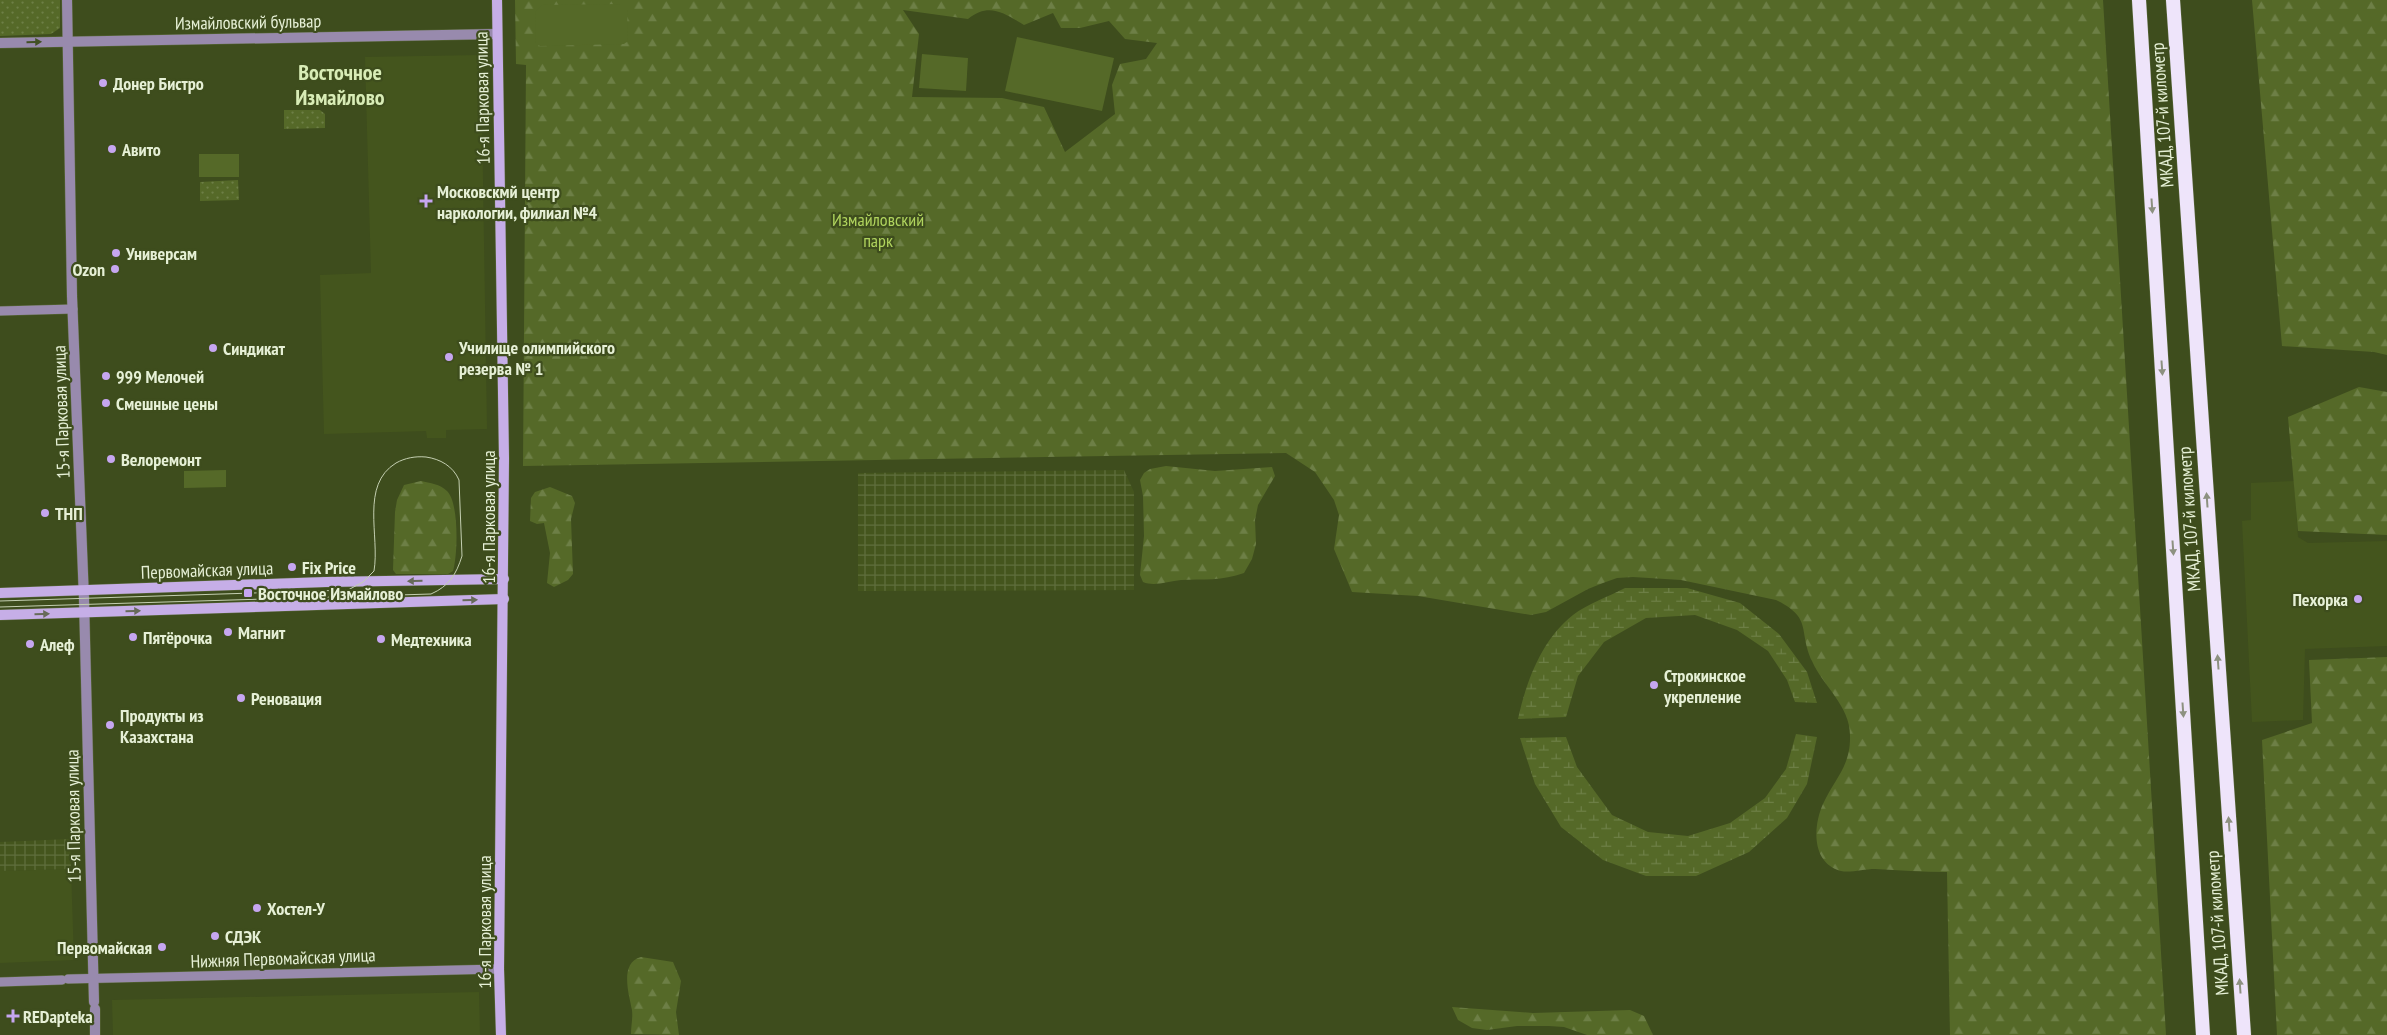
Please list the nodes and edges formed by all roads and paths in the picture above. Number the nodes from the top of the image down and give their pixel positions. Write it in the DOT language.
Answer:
graph roads {
  1 [pos="67,0"];
  2 [pos="497,0"];
  3 [pos="2139,0"];
  4 [pos="2172,0"];
  5 [pos="497,34"];
  6 [pos="68,42"];
  7 [pos="0,43"];
  8 [pos="73,309"];
  9 [pos="0,311"];
  10 [pos="504,579"];
  11 [pos="84,590"];
  12 [pos="0,593"];
  13 [pos="504,599"];
  14 [pos="84,613"];
  15 [pos="0,615"];
  16 [pos="499,969"];
  17 [pos="93,979"];
  18 [pos="0,982"];
  19 [pos="96,1035"];
  20 [pos="500,1035"];
  21 [pos="2203,1035"];
  22 [pos="2244,1035"];
  1 -- 6 [label="street, 15-я Парковая улица"];
  2 -- 5 [label="main road, 16-я Парковая улица"];
  3 -- 21 [label="highway, МКАД, 107-й километр, one-way"];
  22 -- 4 [label="highway, МКАД, 107-й километр, one-way"];
  5 -- 6 [label="street, Измайловский бульвар"];
  5 -- 10 [label="main road, 16-я Парковая улица"];
  7 -- 6 [label="street, Измайловский бульвар, one-way"];
  6 -- 8 [label="street, 15-я Парковая улица"];
  8 -- 9 [label="street"];
  8 -- 11 [label="street, 15-я Парковая улица"];
  10 -- 11 [label="main road, Первомайская улица, one-way"];
  10 -- 13 [label="main road, 16-я Парковая улица"];
  11 -- 12 [label="main road, Первомайская улица"];
  11 -- 14 [label="street, 15-я Парковая улица"];
  14 -- 13 [label="main road, one-way"];
  13 -- 16 [label="main road, 16-я Парковая улица"];
  15 -- 14 [label="main road, one-way"];
  14 -- 17 [label="street, 15-я Парковая улица"];
  16 -- 17 [label="street, Нижняя Первомайская улица"];
  16 -- 20 [label="main road, 16-я Парковая улица"];
  17 -- 18 [label="street, Нижняя Первомайская улица"];
  17 -- 19 [label="street, 15-я Парковая улица"];
}
